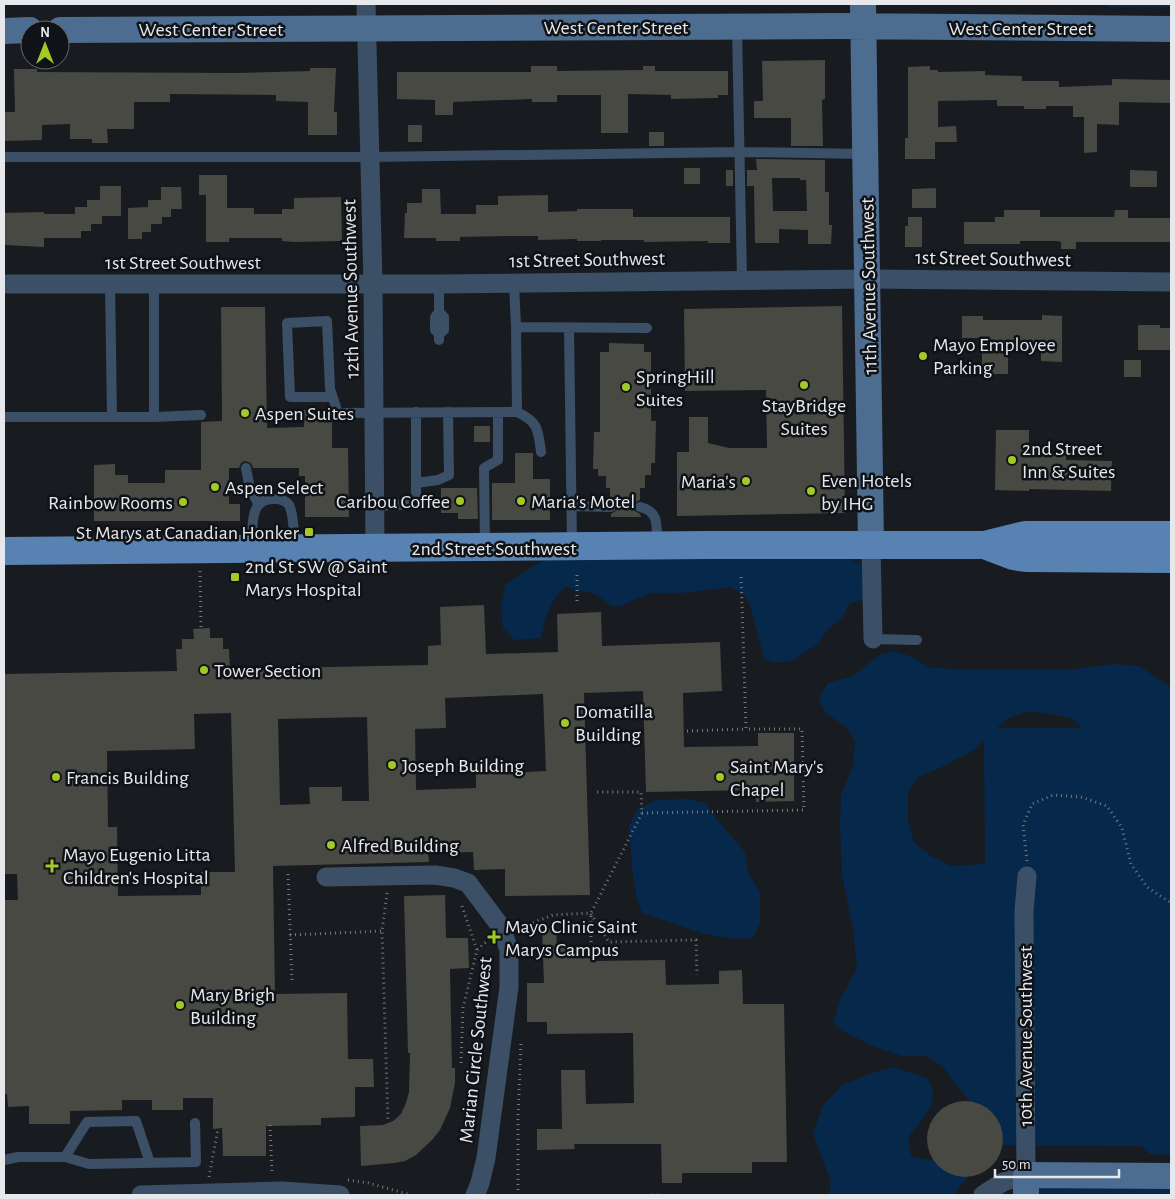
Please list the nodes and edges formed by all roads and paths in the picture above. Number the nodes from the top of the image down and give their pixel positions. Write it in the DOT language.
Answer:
graph roads {
  1 [pos="863,15"];
  2 [pos="366,16"];
  3 [pos="736,27"];
  4 [pos="1171,29"];
  5 [pos="4,30"];
  6 [pos="20,30"];
  7 [pos="70,30"];
  8 [pos="740,152"];
  9 [pos="866,154"];
  10 [pos="4,157"];
  11 [pos="370,158"];
  12 [pos="868,279"];
  13 [pos="742,280"];
  14 [pos="1171,282"];
  15 [pos="514,283"];
  16 [pos="4,284"];
  17 [pos="110,284"];
  18 [pos="154,284"];
  19 [pos="373,284"];
  20 [pos="438,284"];
  21 [pos="516,327"];
  22 [pos="569,328"];
  23 [pos="648,328"];
  24 [pos="439,337"];
  25 [pos="331,397"];
  26 [pos="375,412"];
  27 [pos="416,412"];
  28 [pos="448,412"];
  29 [pos="516,412"];
  30 [pos="498,413"];
  31 [pos="201,415"];
  32 [pos="4,416"];
  33 [pos="112,416"];
  34 [pos="154,416"];
  35 [pos="541,452"];
  36 [pos="246,468"];
  37 [pos="416,483"];
  38 [pos="258,503"];
  39 [pos="375,506"];
  40 [pos="571,506"];
  41 [pos="611,507"];
  42 [pos="640,507"];
  43 [pos="1171,535"];
  44 [pos="872,545"];
  45 [pos="984,545"];
  46 [pos="657,546"];
  47 [pos="485,547"];
  48 [pos="572,547"];
  49 [pos="252,549"];
  50 [pos="295,549"];
  51 [pos="376,549"];
  52 [pos="4,551"];
  53 [pos="1171,559"];
  54 [pos="577,575"];
  55 [pos="741,575"];
  56 [pos="200,584"];
  57 [pos="577,605"];
  58 [pos="201,627"];
  59 [pos="873,640"];
  60 [pos="917,640"];
  61 [pos="746,729"];
  62 [pos="687,731"];
  63 [pos="598,792"];
  64 [pos="642,813"];
  65 [pos="288,874"];
  66 [pos="1027,876"];
  67 [pos="326,877"];
  68 [pos="388,891"];
  69 [pos="459,897"];
  70 [pos="1171,903"];
  71 [pos="591,913"];
  72 [pos="382,931"];
  73 [pos="290,935"];
  74 [pos="520,936"];
  75 [pos="591,948"];
  76 [pos="698,976"];
  77 [pos="292,981"];
  78 [pos="521,1040"];
  79 [pos="461,1063"];
  80 [pos="388,1121"];
  81 [pos="195,1123"];
  82 [pos="270,1125"];
  83 [pos="218,1129"];
  84 [pos="65,1157"];
  85 [pos="4,1160"];
  86 [pos="150,1163"];
  87 [pos="282,1175"];
  88 [pos="1171,1176"];
  89 [pos="1026,1185"];
  90 [pos="208,1186"];
  91 [pos="340,1187"];
  92 [pos="141,1195"];
  93 [pos="153,1195"];
  94 [pos="411,1195"];
  95 [pos="474,1195"];
  96 [pos="518,1195"];
  97 [pos="652,1195"];
  98 [pos="662,1195"];
  99 [pos="983,1195"];
  1 -- 3 [label="street, West Center Street"];
  1 -- 4 [label="street, West Center Street"];
  1 -- 9 [label="street, 11th Avenue Southwest"];
  2 -- 3 [label="street, West Center Street"];
  2 -- 7 [label="street, West Center Street"];
  2 -- 11 [label="street, 12th Avenue Southwest"];
  3 -- 8 [label="lane"];
  5 -- 6 [label="street"];
  8 -- 9 [label="lane"];
  8 -- 11 [label="lane"];
  8 -- 13 [label="lane"];
  9 -- 12 [label="street, 11th Avenue Southwest"];
  10 -- 11 [label="lane"];
  11 -- 19 [label="street, 12th Avenue Southwest"];
  12 -- 13 [label="street, 1st Street Southwest"];
  12 -- 14 [label="street, 1st Street Southwest"];
  12 -- 44 [label="street, 11th Avenue Southwest"];
  13 -- 15 [label="street, 1st Street Southwest"];
  15 -- 20 [label="street, 1st Street Southwest"];
  15 -- 21 [label="lane"];
  16 -- 17 [label="street, 1st Street Southwest"];
  17 -- 18 [label="street, 1st Street Southwest"];
  17 -- 33 [label="lane"];
  18 -- 19 [label="street, 1st Street Southwest"];
  18 -- 34 [label="lane"];
  19 -- 20 [label="street, 1st Street Southwest"];
  19 -- 26 [label="street, 12th Avenue Southwest"];
  20 -- 24 [label="lane"];
  21 -- 22 [label="lane"];
  21 -- 29 [label="lane"];
  22 -- 23 [label="lane"];
  22 -- 40 [label="lane"];
  25 -- 25 [label="lane"];
  25 -- 26 [label="lane"];
  26 -- 27 [label="lane"];
  26 -- 39 [label="street, 12th Avenue Southwest"];
  27 -- 28 [label="lane"];
  27 -- 37 [label="lane"];
  28 -- 30 [label="lane"];
  28 -- 37 [label="lane"];
  29 -- 30 [label="lane"];
  29 -- 35 [label="lane"];
  30 -- 47 [label="lane"];
  31 -- 34 [label="lane"];
  32 -- 33 [label="lane"];
  33 -- 34 [label="lane"];
  36 -- 38 [label="lane"];
  37 -- 39 [label="lane"];
  38 -- 49 [label="lane"];
  38 -- 50 [label="lane"];
  39 -- 51 [label="street, 12th Avenue Southwest"];
  40 -- 41 [label="lane"];
  40 -- 48 [label="lane"];
  42 -- 46 [label="lane"];
  43 -- 45 [label="main road, 2nd Street Southwest"];
  44 -- 45 [label="main road, 2nd Street Southwest"];
  44 -- 46 [label="main road, 2nd Street Southwest"];
  44 -- 59 [label="street"];
  45 -- 53 [label="main road, 2nd Street Southwest"];
  46 -- 48 [label="main road, 2nd Street Southwest"];
  47 -- 48 [label="main road, 2nd Street Southwest"];
  47 -- 51 [label="main road, 2nd Street Southwest"];
  49 -- 50 [label="main road, 2nd Street Southwest"];
  49 -- 52 [label="main road, 2nd Street Southwest"];
  50 -- 51 [label="main road, 2nd Street Southwest"];
  54 -- 57 [label="path"];
  55 -- 61 [label="path"];
  56 -- 58 [label="path"];
  59 -- 60 [label="lane"];
  61 -- 62 [label="path"];
  61 -- 64 [label="path"];
  63 -- 64 [label="path"];
  64 -- 71 [label="path"];
  65 -- 73 [label="path"];
  66 -- 70 [label="path"];
  66 -- 89 [label="street, 10th Avenue Southwest"];
  67 -- 95 [label="street, Marian Circle Southwest"];
  68 -- 72 [label="path"];
  69 -- 79 [label="path"];
  71 -- 74 [label="path"];
  71 -- 75 [label="path"];
  71 -- 76 [label="path"];
  72 -- 73 [label="path"];
  72 -- 80 [label="path"];
  73 -- 77 [label="path"];
  78 -- 96 [label="path"];
  81 -- 86 [label="lane"];
  82 -- 87 [label="path"];
  83 -- 90 [label="path"];
  84 -- 85 [label="lane"];
  84 -- 86 [label="lane"];
  84 -- 86 [label="lane"];
  88 -- 89 [label="street"];
  89 -- 99 [label="street"];
  91 -- 93 [label="street"];
  91 -- 94 [label="path"];
  92 -- 93 [label="street"];
  97 -- 98 [label="path"];
}
